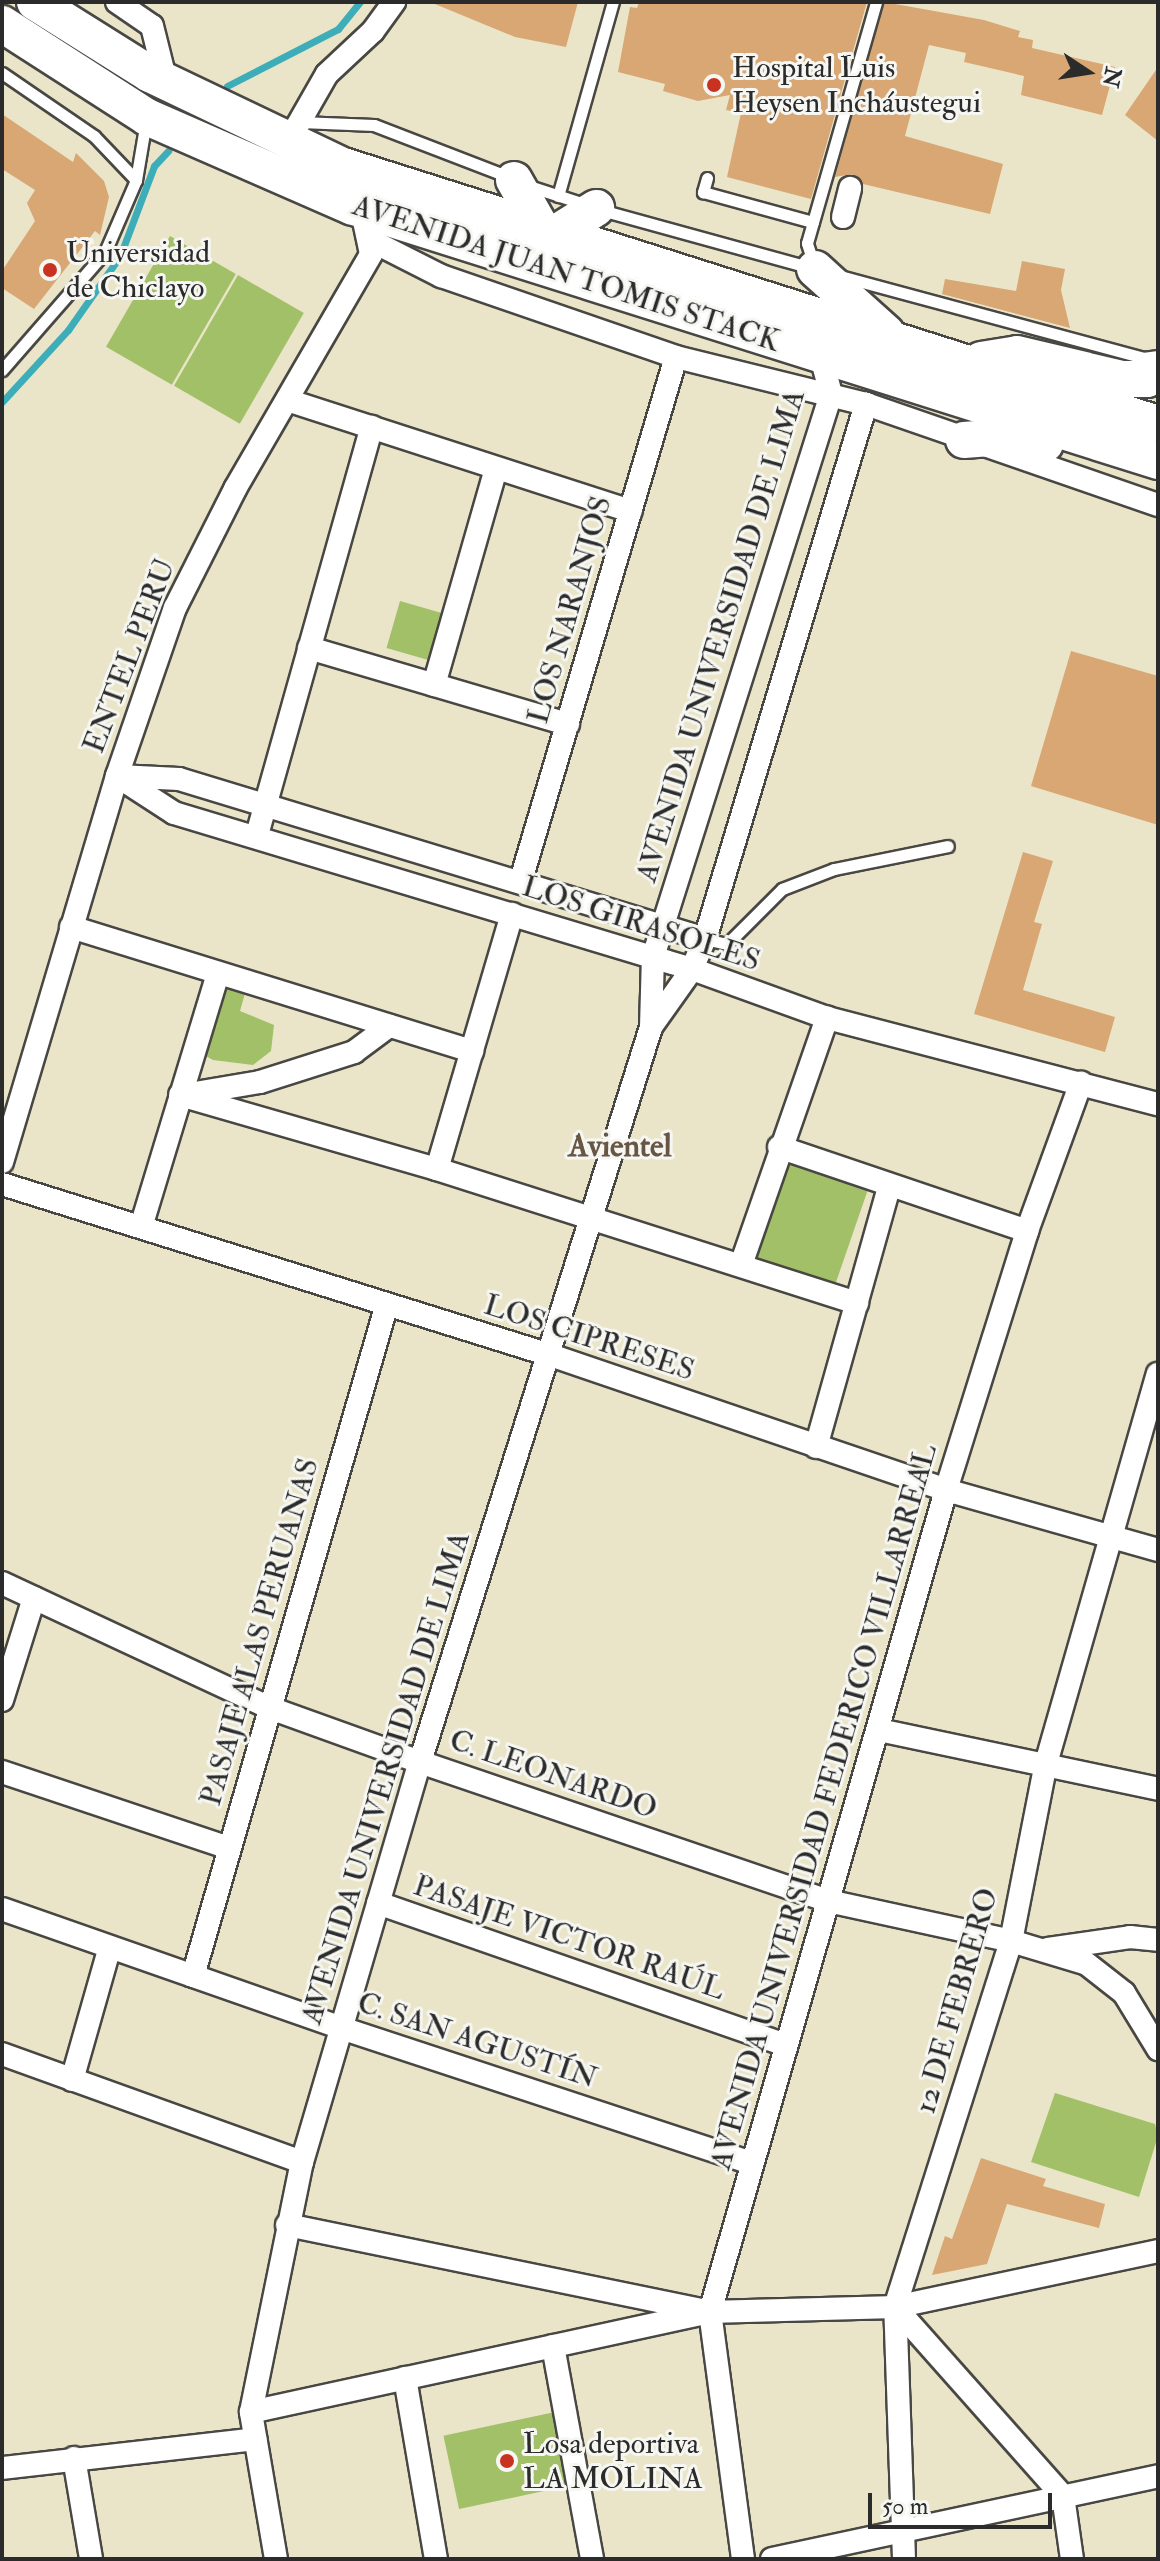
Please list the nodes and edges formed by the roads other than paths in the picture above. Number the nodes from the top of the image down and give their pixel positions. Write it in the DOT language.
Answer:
graph roads {
  1 [pos="35,2"];
  2 [pos="117,2"];
  3 [pos="394,2"];
  4 [pos="613,2"];
  5 [pos="876,2"];
  6 [pos="2,24"];
  7 [pos="2,73"];
  8 [pos="166,82"];
  9 [pos="147,117"];
  10 [pos="294,132"];
  11 [pos="707,178"];
  12 [pos="136,180"];
  13 [pos="514,180"];
  14 [pos="850,188"];
  15 [pos="558,196"];
  16 [pos="351,206"];
  17 [pos="596,208"];
  18 [pos="843,217"];
  19 [pos="813,222"];
  20 [pos="549,234"];
  21 [pos="370,240"];
  22 [pos="815,269"];
  23 [pos="858,307"];
  24 [pos="893,340"];
  25 [pos="1017,354"];
  26 [pos="821,356"];
  27 [pos="1158,356"];
  28 [pos="676,357"];
  29 [pos="964,363"];
  30 [pos="2,370"];
  31 [pos="1158,372"];
  32 [pos="831,394"];
  33 [pos="290,401"];
  34 [pos="866,404"];
  35 [pos="1158,424"];
  36 [pos="372,427"];
  37 [pos="964,440"];
  38 [pos="1158,461"];
  39 [pos="496,469"];
  40 [pos="1158,469"];
  41 [pos="1158,505"];
  42 [pos="631,511"];
  43 [pos="309,648"];
  44 [pos="434,685"];
  45 [pos="568,724"];
  46 [pos="117,776"];
  47 [pos="268,805"];
  48 [pos="257,835"];
  49 [pos="948,846"];
  50 [pos="521,880"];
  51 [pos="512,914"];
  52 [pos="664,926"];
  53 [pos="71,927"];
  54 [pos="705,939"];
  55 [pos="653,957"];
  56 [pos="692,969"];
  57 [pos="218,974"];
  58 [pos="827,1018"];
  59 [pos="389,1026"];
  60 [pos="651,1027"];
  61 [pos="472,1051"];
  62 [pos="1081,1083"];
  63 [pos="180,1095"];
  64 [pos="1158,1104"];
  65 [pos="779,1147"];
  66 [pos="2,1162"];
  67 [pos="437,1169"];
  68 [pos="2,1184"];
  69 [pos="889,1187"];
  70 [pos="593,1220"];
  71 [pos="141,1227"];
  72 [pos="1027,1231"];
  73 [pos="741,1265"];
  74 [pos="857,1303"];
  75 [pos="387,1304"];
  76 [pos="550,1355"];
  77 [pos="1158,1374"];
  78 [pos="1154,1404"];
  79 [pos="816,1447"];
  80 [pos="946,1490"];
  81 [pos="1108,1536"];
  82 [pos="1158,1550"];
  83 [pos="2,1583"];
  84 [pos="34,1598"];
  85 [pos="2,1700"];
  86 [pos="270,1708"];
  87 [pos="879,1730"];
  88 [pos="420,1762"];
  89 [pos="1045,1767"];
  90 [pos="2,1772"];
  91 [pos="1158,1789"];
  92 [pos="229,1848"];
  93 [pos="828,1901"];
  94 [pos="378,1903"];
  95 [pos="2,1909"];
  96 [pos="1158,1940"];
  97 [pos="1011,1941"];
  98 [pos="110,1947"];
  99 [pos="1040,1950"];
  100 [pos="193,1976"];
  101 [pos="341,2028"];
  102 [pos="786,2045"];
  103 [pos="1158,2049"];
  104 [pos="2,2054"];
  105 [pos="72,2080"];
  106 [pos="302,2162"];
  107 [pos="752,2163"];
  108 [pos="287,2225"];
  109 [pos="1158,2251"];
  110 [pos="895,2307"];
  111 [pos="710,2312"];
  112 [pos="553,2346"];
  113 [pos="405,2378"];
  114 [pos="251,2412"];
  115 [pos="255,2439"];
  116 [pos="74,2458"];
  117 [pos="2,2468"];
  118 [pos="1158,2476"];
  119 [pos="1063,2496"];
  120 [pos="900,2532"];
  121 [pos="91,2559"];
  122 [pos="276,2559"];
  123 [pos="436,2559"];
  124 [pos="592,2559"];
  125 [pos="743,2559"];
  126 [pos="772,2559"];
  127 [pos="904,2559"];
  128 [pos="1072,2559"];
  1 -- 8 [label="main road, AVENIDA JUAN TOMIS STACK"];
  2 -- 8 [label="street"];
  3 -- 10 [label="street"];
  4 -- 15 [label="lane"];
  5 -- 19 [label="lane"];
  6 -- 9 [label="main road, AVENIDA JUAN TOMIS STACK"];
  7 -- 12 [label="lane"];
  8 -- 10 [label="main road, AVENIDA JUAN TOMIS STACK"];
  9 -- 12 [label="lane"];
  9 -- 16 [label="main road, AVENIDA JUAN TOMIS STACK"];
  10 -- 13 [label="lane"];
  10 -- 20 [label="main road, AVENIDA JUAN TOMIS STACK"];
  11 -- 19 [label="lane"];
  12 -- 30 [label="lane"];
  13 -- 15 [label="lane"];
  13 -- 20 [label="main road"];
  14 -- 18 [label="street"];
  15 -- 17 [label="lane"];
  16 -- 21 [label="street"];
  16 -- 26 [label="main road, AVENIDA JUAN TOMIS STACK"];
  17 -- 20 [label="main road"];
  17 -- 22 [label="lane"];
  19 -- 22 [label="lane"];
  20 -- 24 [label="main road, AVENIDA JUAN TOMIS STACK"];
  21 -- 28 [label="street, AVENIDA JUAN TOMIS STACK"];
  21 -- 33 [label="street, ENTEL PERU"];
  22 -- 23 [label="main road"];
  22 -- 27 [label="lane"];
  23 -- 24 [label="main road"];
  23 -- 25 [label="main road"];
  24 -- 29 [label="main road, AVENIDA JUAN TOMIS STACK"];
  25 -- 29 [label="main road"];
  25 -- 31 [label="main road"];
  26 -- 32 [label="street, AVENIDA UNIVERSIDAD DE LIMA"];
  26 -- 38 [label="main road, AVENIDA JUAN TOMIS STACK"];
  28 -- 32 [label="street, AVENIDA JUAN TOMIS STACK"];
  28 -- 42 [label="street, LOS NARANJOS"];
  29 -- 35 [label="main road, AVENIDA JUAN TOMIS STACK"];
  32 -- 34 [label="street, AVENIDA JUAN TOMIS STACK"];
  32 -- 52 [label="street, AVENIDA UNIVERSIDAD DE LIMA"];
  33 -- 36 [label="street"];
  33 -- 46 [label="street, ENTEL PERU"];
  34 -- 37 [label="street, AVENIDA JUAN TOMIS STACK"];
  34 -- 54 [label="street, AVENIDA UNIVERSIDAD DE LIMA"];
  36 -- 39 [label="street"];
  36 -- 43 [label="street"];
  37 -- 40 [label="main road"];
  37 -- 41 [label="street, AVENIDA JUAN TOMIS STACK"];
  39 -- 42 [label="street"];
  39 -- 44 [label="street"];
  42 -- 45 [label="street, LOS NARANJOS"];
  43 -- 44 [label="street"];
  43 -- 47 [label="street"];
  44 -- 45 [label="street"];
  45 -- 50 [label="street, LOS NARANJOS"];
  46 -- 47 [label="street"];
  46 -- 48 [label="street, LOS GIRASOLES"];
  46 -- 53 [label="street, ENTEL PERU"];
  47 -- 48 [label="street"];
  47 -- 50 [label="street"];
  48 -- 51 [label="street, LOS GIRASOLES"];
  49 -- 54 [label="lane"];
  50 -- 52 [label="street"];
  51 -- 55 [label="street, LOS GIRASOLES"];
  51 -- 61 [label="street"];
  52 -- 54 [label="street"];
  52 -- 55 [label="street, AVENIDA UNIVERSIDAD DE LIMA"];
  53 -- 57 [label="street"];
  53 -- 66 [label="street, ENTEL PERU"];
  54 -- 56 [label="street, AVENIDA UNIVERSIDAD DE LIMA"];
  55 -- 56 [label="street, LOS GIRASOLES"];
  55 -- 60 [label="street, AVENIDA UNIVERSIDAD DE LIMA"];
  56 -- 58 [label="street, LOS GIRASOLES"];
  56 -- 60 [label="street, AVENIDA UNIVERSIDAD DE LIMA"];
  57 -- 59 [label="street"];
  57 -- 63 [label="street"];
  58 -- 62 [label="street, LOS GIRASOLES"];
  58 -- 65 [label="street"];
  59 -- 61 [label="street"];
  59 -- 63 [label="street"];
  60 -- 70 [label="street, AVENIDA UNIVERSIDAD DE LIMA"];
  61 -- 67 [label="street"];
  62 -- 64 [label="street, LOS GIRASOLES"];
  62 -- 72 [label="street, AVENIDA UNIVERSIDAD FEDERICO VILLARREAL"];
  63 -- 67 [label="street"];
  63 -- 71 [label="street"];
  65 -- 69 [label="street"];
  65 -- 73 [label="street"];
  67 -- 70 [label="street"];
  68 -- 71 [label="street, LOS CIPRESES"];
  69 -- 72 [label="street"];
  69 -- 74 [label="street"];
  70 -- 73 [label="street"];
  70 -- 76 [label="street, AVENIDA UNIVERSIDAD DE LIMA"];
  71 -- 75 [label="street, LOS CIPRESES"];
  72 -- 80 [label="street, AVENIDA UNIVERSIDAD FEDERICO VILLARREAL"];
  73 -- 74 [label="street"];
  74 -- 79 [label="street"];
  75 -- 76 [label="street, LOS CIPRESES"];
  75 -- 86 [label="street, PASAJE ALAS PERUANAS"];
  76 -- 79 [label="street, LOS CIPRESES"];
  76 -- 88 [label="street, AVENIDA UNIVERSIDAD DE LIMA"];
  77 -- 78 [label="street, 12 DE FEBRERO"];
  78 -- 81 [label="street, 12 DE FEBRERO"];
  79 -- 80 [label="street, LOS CIPRESES"];
  80 -- 81 [label="street, LOS CIPRESES"];
  80 -- 87 [label="street, AVENIDA UNIVERSIDAD FEDERICO VILLARREAL"];
  81 -- 82 [label="street, LOS CIPRESES"];
  81 -- 89 [label="street, 12 DE FEBRERO"];
  83 -- 84 [label="street, C. LEONARDO"];
  84 -- 85 [label="street"];
  84 -- 86 [label="street, C. LEONARDO"];
  86 -- 88 [label="street, C. LEONARDO"];
  86 -- 92 [label="street, PASAJE ALAS PERUANAS"];
  87 -- 89 [label="street"];
  87 -- 93 [label="street, AVENIDA UNIVERSIDAD FEDERICO VILLARREAL"];
  88 -- 93 [label="street, C. LEONARDO"];
  88 -- 94 [label="street, AVENIDA UNIVERSIDAD DE LIMA"];
  89 -- 91 [label="street"];
  89 -- 97 [label="street, 12 DE FEBRERO"];
  90 -- 92 [label="street"];
  92 -- 100 [label="street, PASAJE ALAS PERUANAS"];
  93 -- 97 [label="street, C. LEONARDO"];
  93 -- 102 [label="street, AVENIDA UNIVERSIDAD FEDERICO VILLARREAL"];
  94 -- 101 [label="street, AVENIDA UNIVERSIDAD DE LIMA"];
  94 -- 102 [label="street, PASAJE VICTOR RAÚL"];
  95 -- 98 [label="street, C. SAN AGUSTÍN"];
  96 -- 99 [label="street"];
  97 -- 99 [label="street, C. LEONARDO"];
  97 -- 110 [label="street, 12 DE FEBRERO"];
  98 -- 100 [label="street, C. SAN AGUSTÍN"];
  98 -- 105 [label="street"];
  99 -- 103 [label="street, C. LEONARDO"];
  100 -- 101 [label="street, C. SAN AGUSTÍN"];
  101 -- 106 [label="street, AVENIDA UNIVERSIDAD DE LIMA"];
  101 -- 107 [label="street, C. SAN AGUSTÍN"];
  102 -- 107 [label="street, AVENIDA UNIVERSIDAD FEDERICO VILLARREAL"];
  104 -- 105 [label="street"];
  105 -- 106 [label="street"];
  106 -- 108 [label="street, AVENIDA UNIVERSIDAD DE LIMA"];
  107 -- 111 [label="street, AVENIDA UNIVERSIDAD FEDERICO VILLARREAL"];
  108 -- 111 [label="street"];
  108 -- 114 [label="street, AVENIDA UNIVERSIDAD DE LIMA"];
  109 -- 110 [label="street"];
  110 -- 111 [label="street"];
  110 -- 119 [label="street"];
  110 -- 120 [label="street, 12 DE FEBRERO"];
  111 -- 112 [label="street"];
  111 -- 125 [label="street, AVENIDA UNIVERSIDAD FEDERICO VILLARREAL"];
  112 -- 113 [label="street"];
  112 -- 124 [label="street"];
  113 -- 114 [label="street"];
  113 -- 123 [label="street"];
  114 -- 115 [label="street, AVENIDA UNIVERSIDAD DE LIMA"];
  115 -- 116 [label="street"];
  115 -- 122 [label="street, AVENIDA UNIVERSIDAD DE LIMA"];
  116 -- 117 [label="street"];
  116 -- 121 [label="street"];
  118 -- 119 [label="street"];
  119 -- 120 [label="street"];
  119 -- 128 [label="street"];
  120 -- 126 [label="street"];
  120 -- 127 [label="street, 12 DE FEBRERO"];
}
